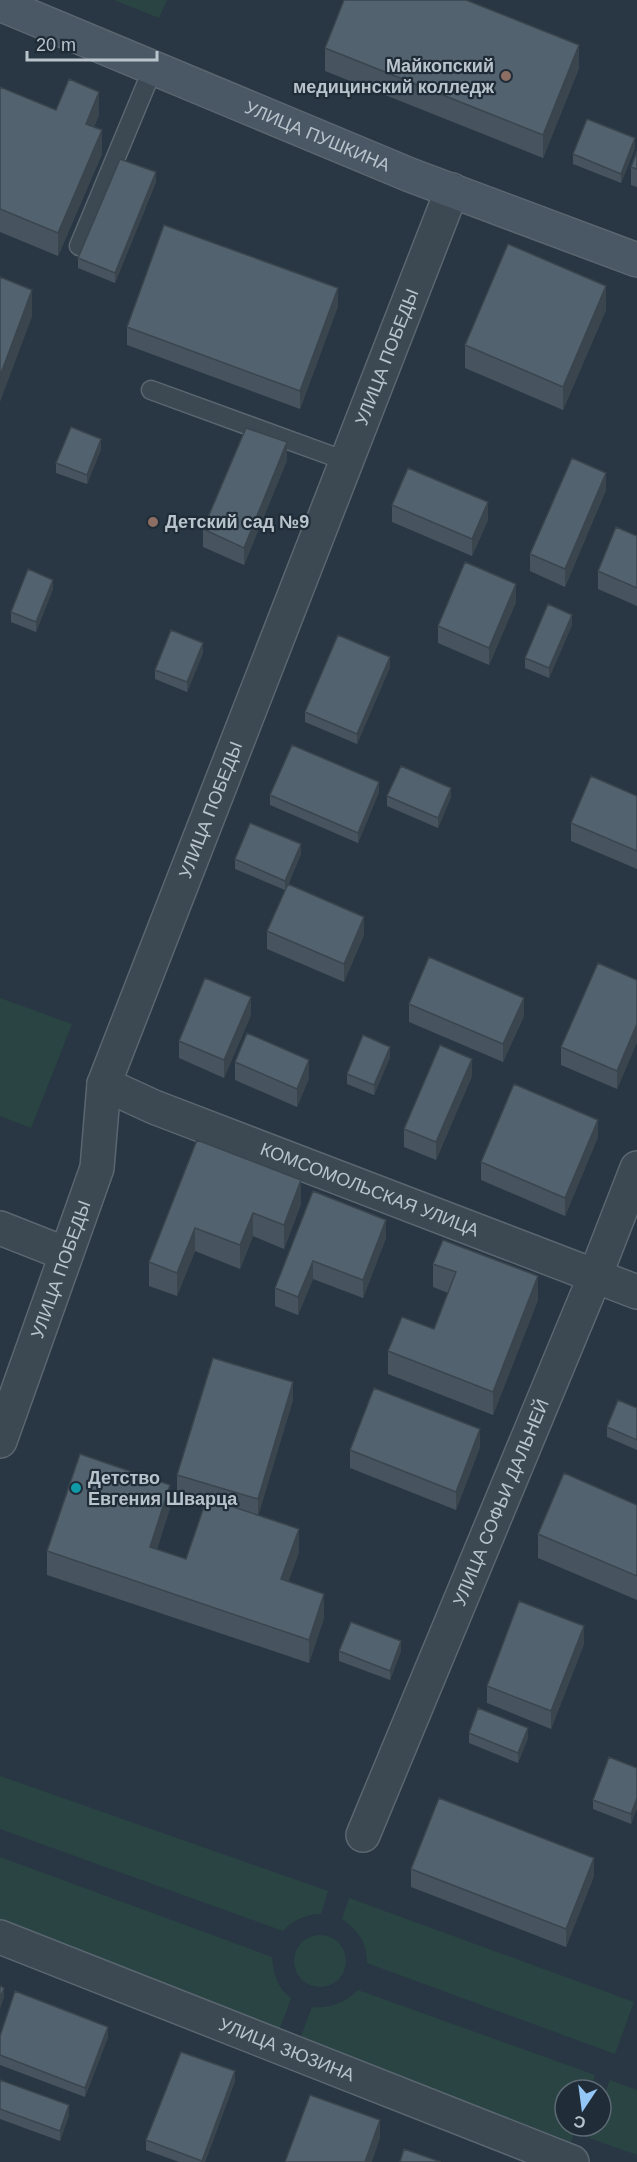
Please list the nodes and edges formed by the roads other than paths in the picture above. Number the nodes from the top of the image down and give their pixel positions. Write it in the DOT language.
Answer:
graph roads {
  1 [pos="0,4"];
  2 [pos="153,68"];
  3 [pos="452,190"];
  4 [pos="79,246"];
  5 [pos="637,260"];
  6 [pos="151,390"];
  7 [pos="346,460"];
  8 [pos="104,1084"];
  9 [pos="637,1168"];
  10 [pos="0,1228"];
  11 [pos="66,1254"];
  12 [pos="595,1276"];
  13 [pos="637,1292"];
  14 [pos="0,1441"];
  15 [pos="363,1835"];
  16 [pos="0,1937"];
  17 [pos="572,2162"];
  1 -- 2 [label="main road, УЛИЦА ПУШКИНА"];
  2 -- 3 [label="main road, УЛИЦА ПУШКИНА"];
  2 -- 4 [label="lane"];
  3 -- 5 [label="main road, УЛИЦА ПУШКИНА"];
  3 -- 7 [label="street, УЛИЦА ПОБЕДЫ"];
  6 -- 7 [label="lane"];
  7 -- 8 [label="street, УЛИЦА ПОБЕДЫ"];
  8 -- 11 [label="street, УЛИЦА ПОБЕДЫ"];
  8 -- 12 [label="street, КОМСОМОЛЬСКАЯ УЛИЦА"];
  9 -- 12 [label="street, УЛИЦА СОФЬИ ДАЛЬНЕЙ"];
  10 -- 11 [label="street"];
  11 -- 14 [label="street, УЛИЦА ПОБЕДЫ"];
  12 -- 13 [label="street, КОМСОМОЛЬСКАЯ УЛИЦА"];
  12 -- 15 [label="street, УЛИЦА СОФЬИ ДАЛЬНЕЙ"];
  16 -- 17 [label="street, УЛИЦА ЗЮЗИНА"];
}
